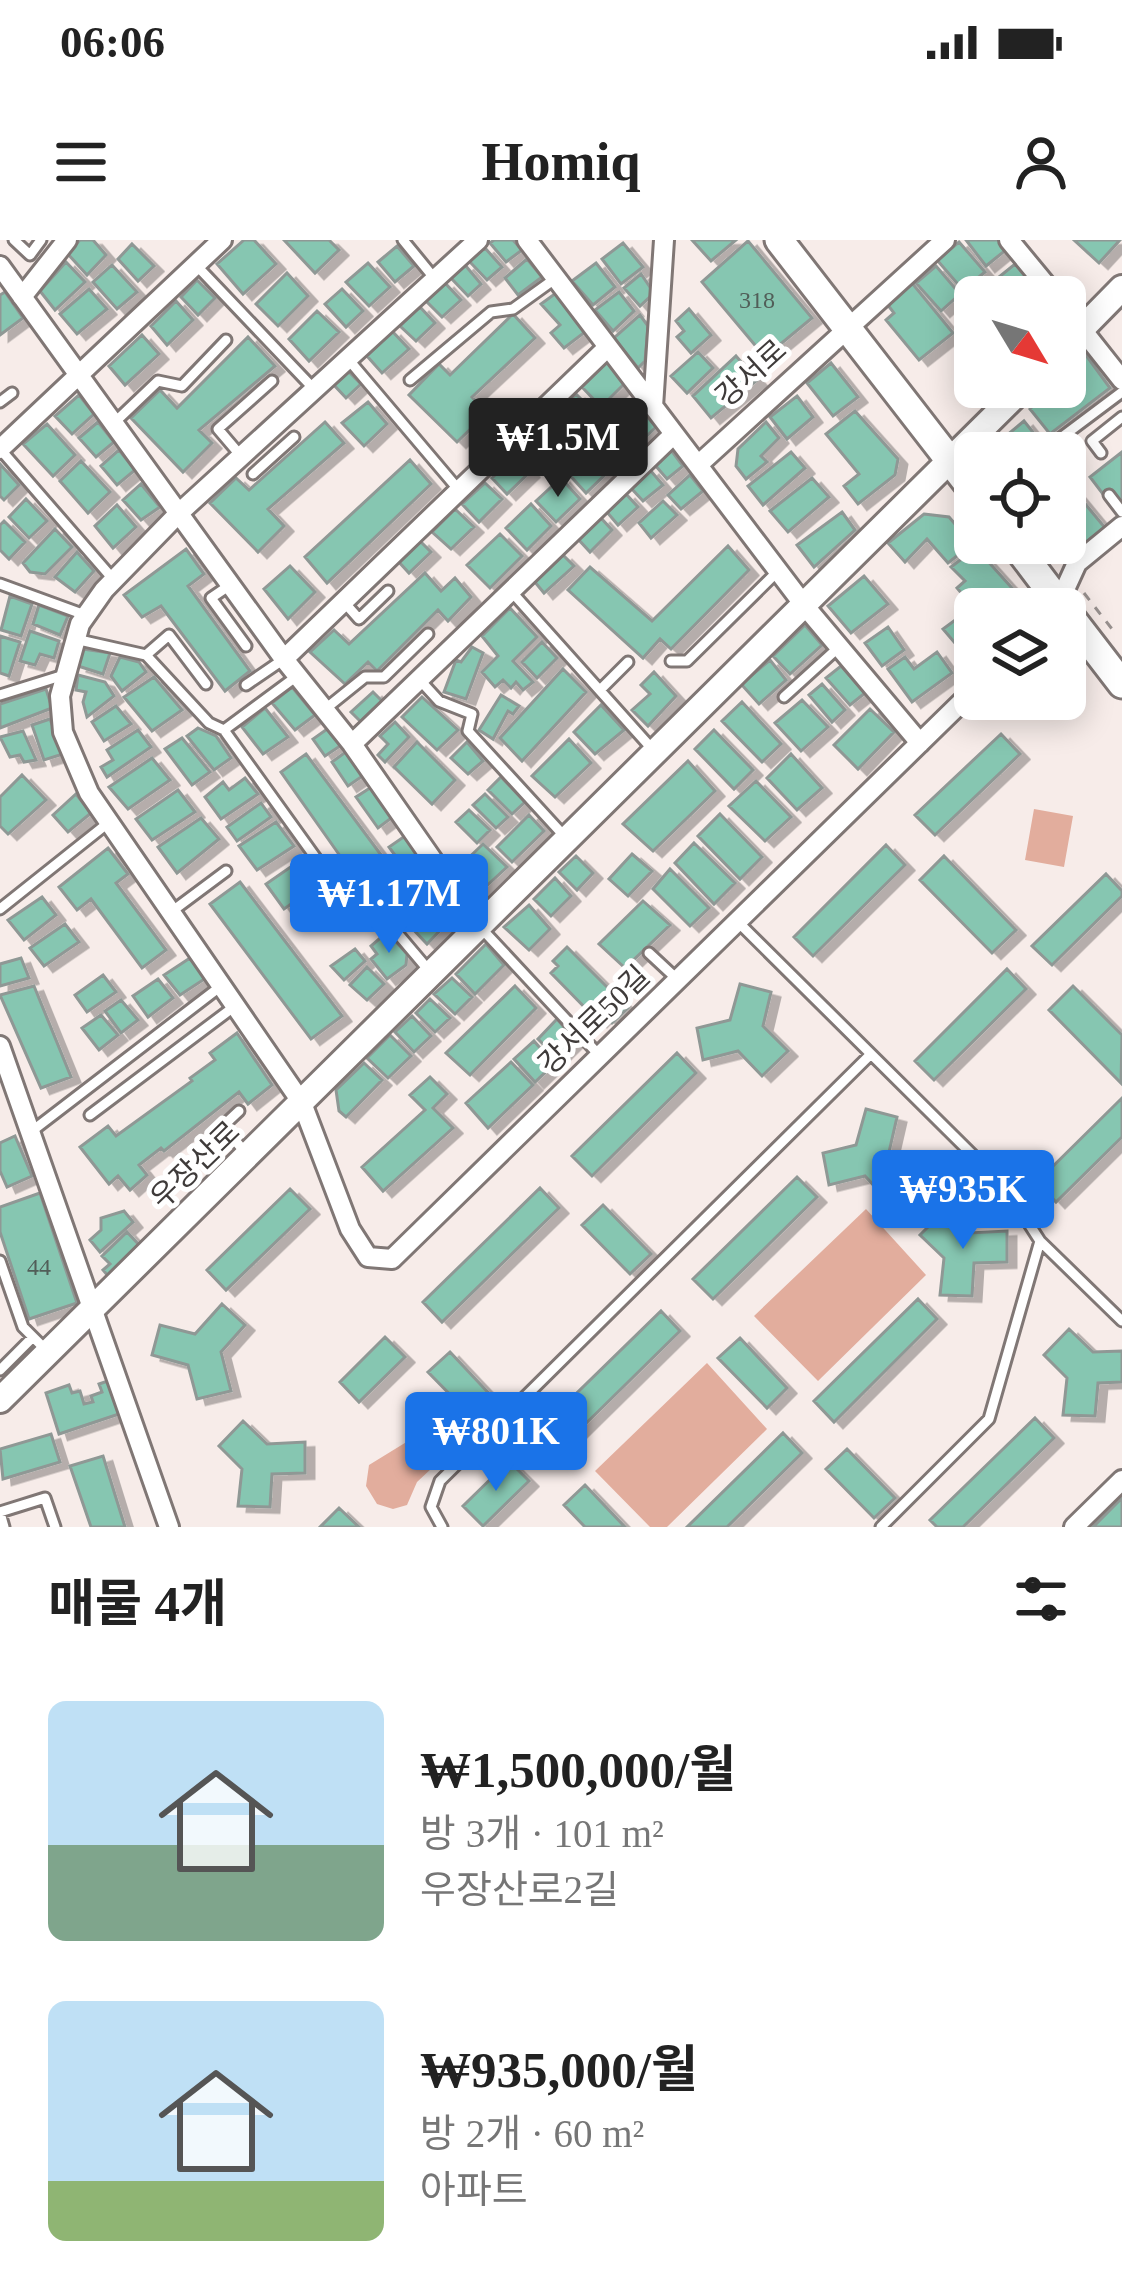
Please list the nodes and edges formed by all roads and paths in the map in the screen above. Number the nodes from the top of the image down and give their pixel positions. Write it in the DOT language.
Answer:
graph roads {
  1 [pos="14,240"];
  2 [pos="41,240"];
  3 [pos="67,240"];
  4 [pos="222,240"];
  5 [pos="403,240"];
  6 [pos="478,240"];
  7 [pos="527,240"];
  8 [pos="664,240"];
  9 [pos="779,240"];
  10 [pos="945,240"];
  11 [pos="1010,240"];
  12 [pos="196,265"];
  13 [pos="2,273"];
  14 [pos="1039,276"];
  15 [pos="556,278"];
  16 [pos="435,279"];
  17 [pos="1122,288"];
  18 [pos="22,297"];
  19 [pos="1086,326"];
  20 [pos="849,330"];
  21 [pos="226,340"];
  22 [pos="608,347"];
  23 [pos="1086,348"];
  24 [pos="348,359"];
  25 [pos="80,375"];
  26 [pos="410,380"];
  27 [pos="1122,380"];
  28 [pos="272,381"];
  29 [pos="314,389"];
  30 [pos="1122,392"];
  31 [pos="13,393"];
  32 [pos="0,403"];
  33 [pos="653,406"];
  34 [pos="1003,408"];
  35 [pos="1122,418"];
  36 [pos="114,423"];
  37 [pos="1069,432"];
  38 [pos="674,434"];
  39 [pos="294,437"];
  40 [pos="257,441"];
  41 [pos="0,449"];
  42 [pos="1101,453"];
  43 [pos="241,456"];
  44 [pos="272,458"];
  45 [pos="951,461"];
  46 [pos="698,465"];
  47 [pos="954,465"];
  48 [pos="253,474"];
  49 [pos="458,490"];
  50 [pos="1109,495"];
  51 [pos="1122,512"];
  52 [pos="178,514"];
  53 [pos="1122,526"];
  54 [pos="1031,564"];
  55 [pos="778,571"];
  56 [pos="113,580"];
  57 [pos="0,584"];
  58 [pos="230,585"];
  59 [pos="1051,588"];
  60 [pos="1070,588"];
  61 [pos="510,590"];
  62 [pos="388,591"];
  63 [pos="344,602"];
  64 [pos="804,604"];
  65 [pos="86,615"];
  66 [pos="1086,615"];
  67 [pos="1112,629"];
  68 [pos="1086,633"];
  69 [pos="428,634"];
  70 [pos="75,639"];
  71 [pos="246,646"];
  72 [pos="839,646"];
  73 [pos="146,656"];
  74 [pos="671,661"];
  75 [pos="628,662"];
  76 [pos="291,667"];
  77 [pos="64,675"];
  78 [pos="418,678"];
  79 [pos="206,684"];
  80 [pos="1122,684"];
  81 [pos="246,685"];
  82 [pos="601,690"];
  83 [pos="0,695"];
  84 [pos="784,697"];
  85 [pos="954,709"];
  86 [pos="324,710"];
  87 [pos="224,730"];
  88 [pos="920,743"];
  89 [pos="352,744"];
  90 [pos="654,751"];
  91 [pos="110,822"];
  92 [pos="566,838"];
  93 [pos="226,872"];
  94 [pos="0,909"];
  95 [pos="171,912"];
  96 [pos="737,921"];
  97 [pos="478,926"];
  98 [pos="649,953"];
  99 [pos="431,973"];
  100 [pos="678,980"];
  101 [pos="221,986"];
  102 [pos="235,1006"];
  103 [pos="0,1046"];
  104 [pos="872,1054"];
  105 [pos="600,1056"];
  106 [pos="302,1103"];
  107 [pos="239,1111"];
  108 [pos="90,1115"];
  109 [pos="32,1131"];
  110 [pos="248,1156"];
  111 [pos="1040,1241"];
  112 [pos="0,1261"];
  113 [pos="94,1306"];
  114 [pos="1122,1321"];
  115 [pos="40,1345"];
  116 [pos="0,1370"];
  117 [pos="0,1400"];
  118 [pos="1122,1480"];
  119 [pos="0,1513"];
  120 [pos="4,1527"];
  121 [pos="55,1527"];
  122 [pos="169,1527"];
  123 [pos="442,1527"];
  124 [pos="881,1527"];
  125 [pos="1074,1527"];
  1 -- 2 [label="lane"];
  3 -- 18 [label="street"];
  4 -- 12 [label="street"];
  5 -- 16 [label="lane"];
  6 -- 16 [label="street"];
  7 -- 15 [label="street"];
  8 -- 33 [label="street"];
  9 -- 20 [label="main road"];
  10 -- 20 [label="street, 강서로"];
  11 -- 14 [label="street"];
  12 -- 25 [label="street"];
  12 -- 29 [label="lane"];
  13 -- 18 [label="street"];
  15 -- 22 [label="street"];
  15 -- 26 [label="lane"];
  16 -- 24 [label="street"];
  17 -- 19 [label="street"];
  18 -- 25 [label="street"];
  20 -- 45 [label="main road"];
  20 -- 46 [label="street, 강서로"];
  21 -- 36 [label="lane"];
  22 -- 33 [label="street"];
  22 -- 49 [label="street"];
  23 -- 27 [label="street"];
  24 -- 29 [label="street"];
  24 -- 49 [label="lane"];
  25 -- 36 [label="street"];
  25 -- 41 [label="street"];
  28 -- 43 [label="lane"];
  29 -- 40 [label="street"];
  30 -- 37 [label="lane"];
  31 -- 32 [label="lane"];
  33 -- 38 [label="street"];
  34 -- 45 [label="street"];
  35 -- 42 [label="lane"];
  36 -- 52 [label="street"];
  38 -- 46 [label="street"];
  38 -- 61 [label="street"];
  39 -- 44 [label="lane"];
  40 -- 43 [label="street"];
  40 -- 44 [label="lane"];
  41 -- 56 [label="lane"];
  43 -- 52 [label="street"];
  44 -- 48 [label="lane"];
  45 -- 47 [label="main road"];
  45 -- 64 [label="street, 우장산로"];
  46 -- 55 [label="street"];
  49 -- 63 [label="street"];
  50 -- 51 [label="lane"];
  52 -- 56 [label="street"];
  52 -- 58 [label="street"];
  53 -- 60 [label="street"];
  54 -- 59 [label="main road"];
  55 -- 64 [label="street"];
  55 -- 74 [label="lane"];
  56 -- 65 [label="street"];
  57 -- 65 [label="lane"];
  58 -- 71 [label="lane"];
  58 -- 76 [label="street"];
  61 -- 78 [label="street"];
  61 -- 82 [label="lane"];
  62 -- 63 [label="lane"];
  63 -- 76 [label="street"];
  64 -- 72 [label="street"];
  64 -- 90 [label="street, 우장산로"];
  65 -- 70 [label="street"];
  66 -- 67 [label="path"];
  68 -- 80 [label="main road"];
  69 -- 86 [label="lane"];
  70 -- 73 [label="lane"];
  70 -- 77 [label="street"];
  72 -- 84 [label="lane"];
  72 -- 88 [label="street"];
  73 -- 79 [label="lane"];
  73 -- 87 [label="lane"];
  75 -- 82 [label="lane"];
  76 -- 81 [label="lane"];
  76 -- 86 [label="street"];
  76 -- 87 [label="lane"];
  77 -- 83 [label="lane"];
  77 -- 91 [label="street"];
  78 -- 89 [label="street"];
  78 -- 92 [label="lane"];
  82 -- 90 [label="lane"];
  85 -- 88 [label="street, 강서로50길"];
  86 -- 89 [label="street"];
  87 -- 99 [label="lane"];
  88 -- 96 [label="street, 강서로50길"];
  89 -- 97 [label="street"];
  90 -- 92 [label="street, 우장산로"];
  91 -- 94 [label="lane"];
  91 -- 95 [label="street"];
  92 -- 97 [label="street, 우장산로"];
  93 -- 95 [label="lane"];
  95 -- 101 [label="street"];
  96 -- 100 [label="street, 강서로50길"];
  96 -- 104 [label="lane"];
  97 -- 99 [label="street, 우장산로"];
  97 -- 105 [label="lane"];
  98 -- 100 [label="lane"];
  99 -- 106 [label="street, 우장산로"];
  100 -- 105 [label="street, 강서로50길"];
  101 -- 102 [label="street"];
  101 -- 109 [label="lane"];
  102 -- 106 [label="street"];
  102 -- 108 [label="lane"];
  103 -- 109 [label="street"];
  104 -- 111 [label="lane"];
  104 -- 123 [label="lane"];
  105 -- 106 [label="street, 강서로50길"];
  106 -- 110 [label="street, 우장산로"];
  107 -- 110 [label="lane"];
  109 -- 113 [label="street"];
  110 -- 113 [label="street, 우장산로"];
  111 -- 114 [label="lane"];
  111 -- 124 [label="lane"];
  112 -- 115 [label="lane"];
  113 -- 115 [label="street, 우장산로"];
  113 -- 122 [label="street"];
  115 -- 116 [label="lane"];
  115 -- 117 [label="street, 우장산로"];
  118 -- 125 [label="street"];
  119 -- 120 [label="lane"];
  119 -- 121 [label="lane"];
}
